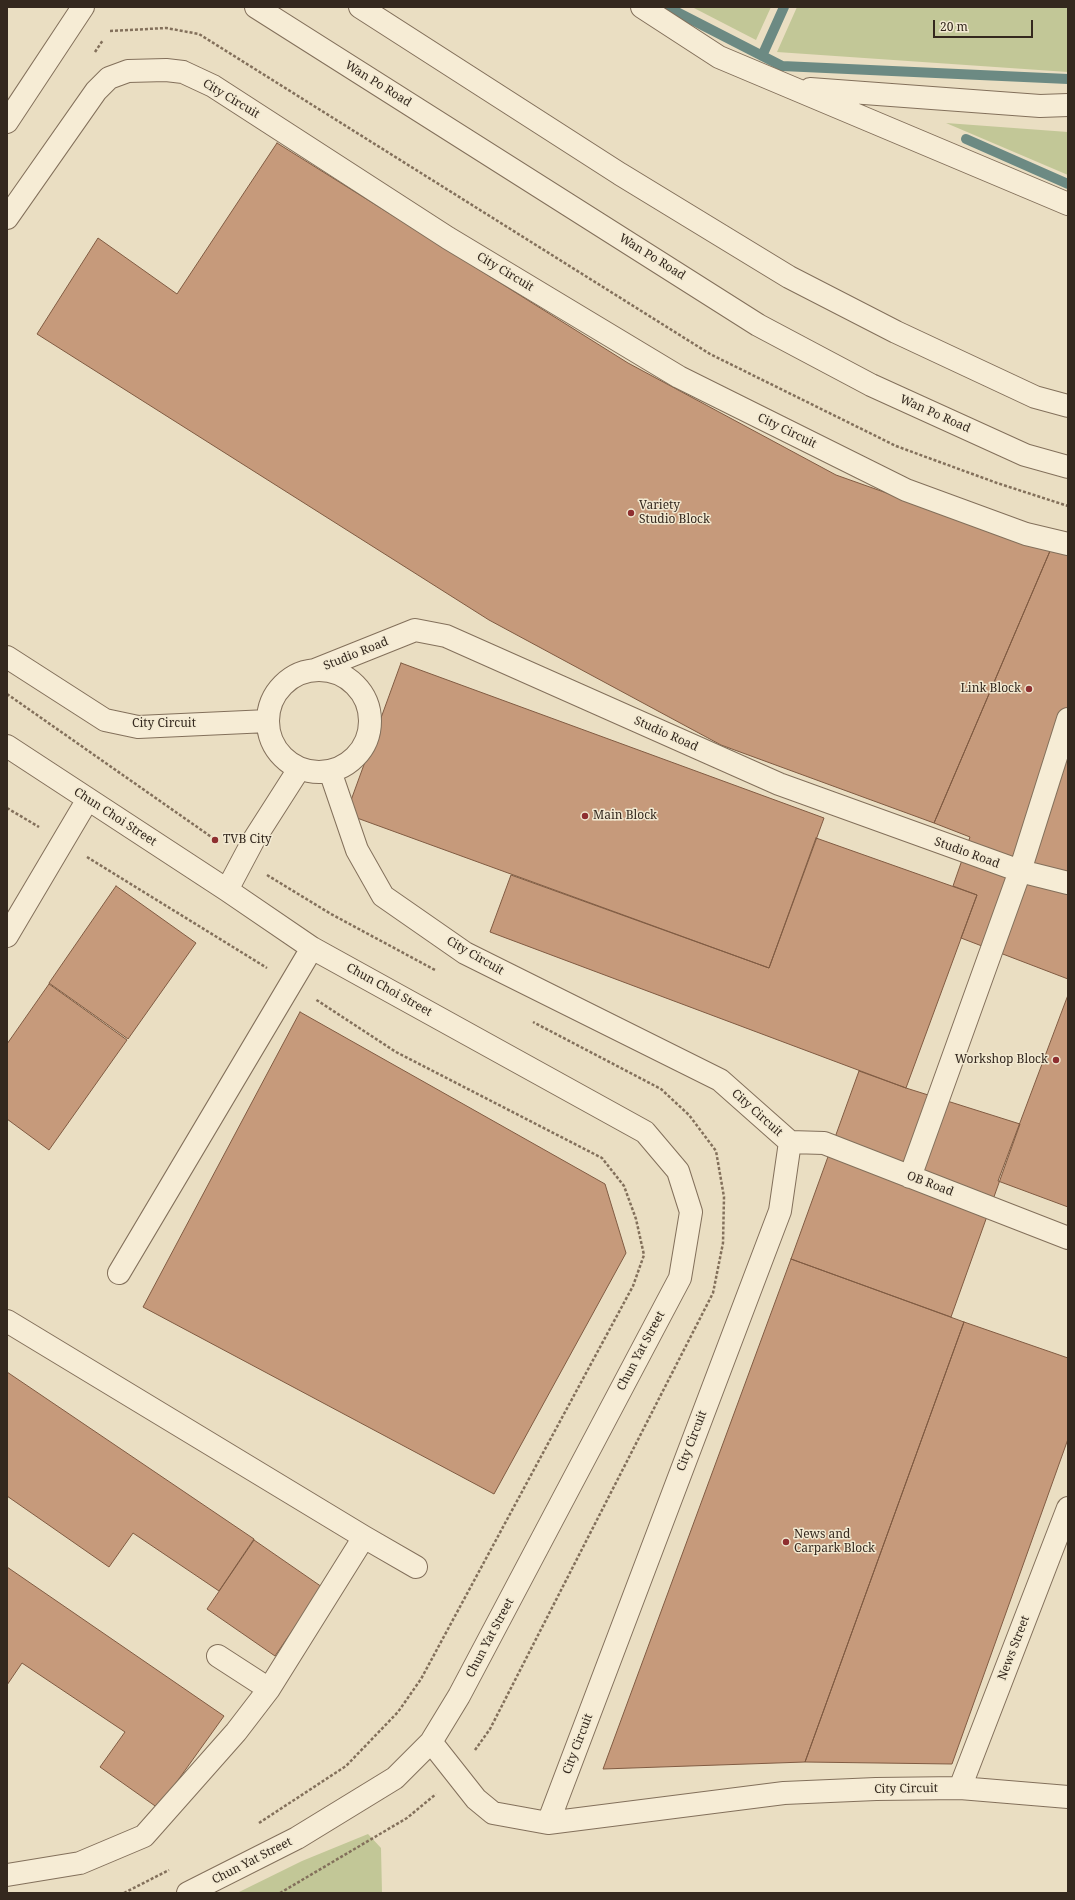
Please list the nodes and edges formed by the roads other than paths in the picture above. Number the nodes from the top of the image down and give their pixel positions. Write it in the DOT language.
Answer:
graph roads {
  1 [pos="83,7"];
  2 [pos="256,7"];
  3 [pos="360,7"];
  4 [pos="642,7"];
  5 [pos="791,87"];
  6 [pos="1068,105"];
  7 [pos="7,122"];
  8 [pos="1068,204"];
  9 [pos="7,218"];
  10 [pos="1068,406"];
  11 [pos="1068,467"];
  12 [pos="1068,544"];
  13 [pos="7,656"];
  14 [pos="316,670"];
  15 [pos="1068,719"];
  16 [pos="268,721"];
  17 [pos="7,746"];
  18 [pos="299,769"];
  19 [pos="330,771"];
  20 [pos="88,799"];
  21 [pos="1020,872"];
  22 [pos="1068,883"];
  23 [pos="227,890"];
  24 [pos="7,936"];
  25 [pos="312,948"];
  26 [pos="790,1142"];
  27 [pos="910,1177"];
  28 [pos="1068,1238"];
  29 [pos="119,1273"];
  30 [pos="680,1278"];
  31 [pos="7,1321"];
  32 [pos="1068,1508"];
  33 [pos="364,1537"];
  34 [pos="416,1567"];
  35 [pos="218,1656"];
  36 [pos="269,1689"];
  37 [pos="431,1742"];
  38 [pos="960,1788"];
  39 [pos="1068,1798"];
  40 [pos="548,1822"];
  41 [pos="7,1875"];
  42 [pos="188,1893"];
  1 -- 7 [label="street"];
  2 -- 11 [label="street, Wan Po Road"];
  3 -- 10 [label="street"];
  4 -- 5 [label="street"];
  5 -- 6 [label="street"];
  5 -- 8 [label="street"];
  9 -- 12 [label="street, City Circuit"];
  13 -- 16 [label="street, City Circuit"];
  14 -- 16 [label="street"];
  14 -- 19 [label="street"];
  14 -- 21 [label="street, Studio Road"];
  15 -- 21 [label="street"];
  16 -- 18 [label="street"];
  17 -- 20 [label="street, Chun Choi Street"];
  18 -- 19 [label="street"];
  18 -- 23 [label="street"];
  19 -- 26 [label="street, City Circuit"];
  20 -- 23 [label="street, Chun Choi Street"];
  20 -- 24 [label="street"];
  21 -- 22 [label="street, Studio Road"];
  21 -- 27 [label="street"];
  23 -- 25 [label="street, Chun Choi Street"];
  25 -- 29 [label="street"];
  25 -- 30 [label="street, Chun Choi Street"];
  26 -- 27 [label="street, OB Road"];
  26 -- 40 [label="street, City Circuit"];
  27 -- 28 [label="street, OB Road"];
  30 -- 37 [label="street, Chun Yat Street"];
  31 -- 33 [label="street"];
  32 -- 38 [label="street, News Street"];
  33 -- 34 [label="street"];
  33 -- 36 [label="street"];
  35 -- 36 [label="street"];
  36 -- 41 [label="street"];
  37 -- 40 [label="street"];
  37 -- 42 [label="street, Chun Yat Street"];
  38 -- 39 [label="street, City Circuit"];
  38 -- 40 [label="street, City Circuit"];
}
